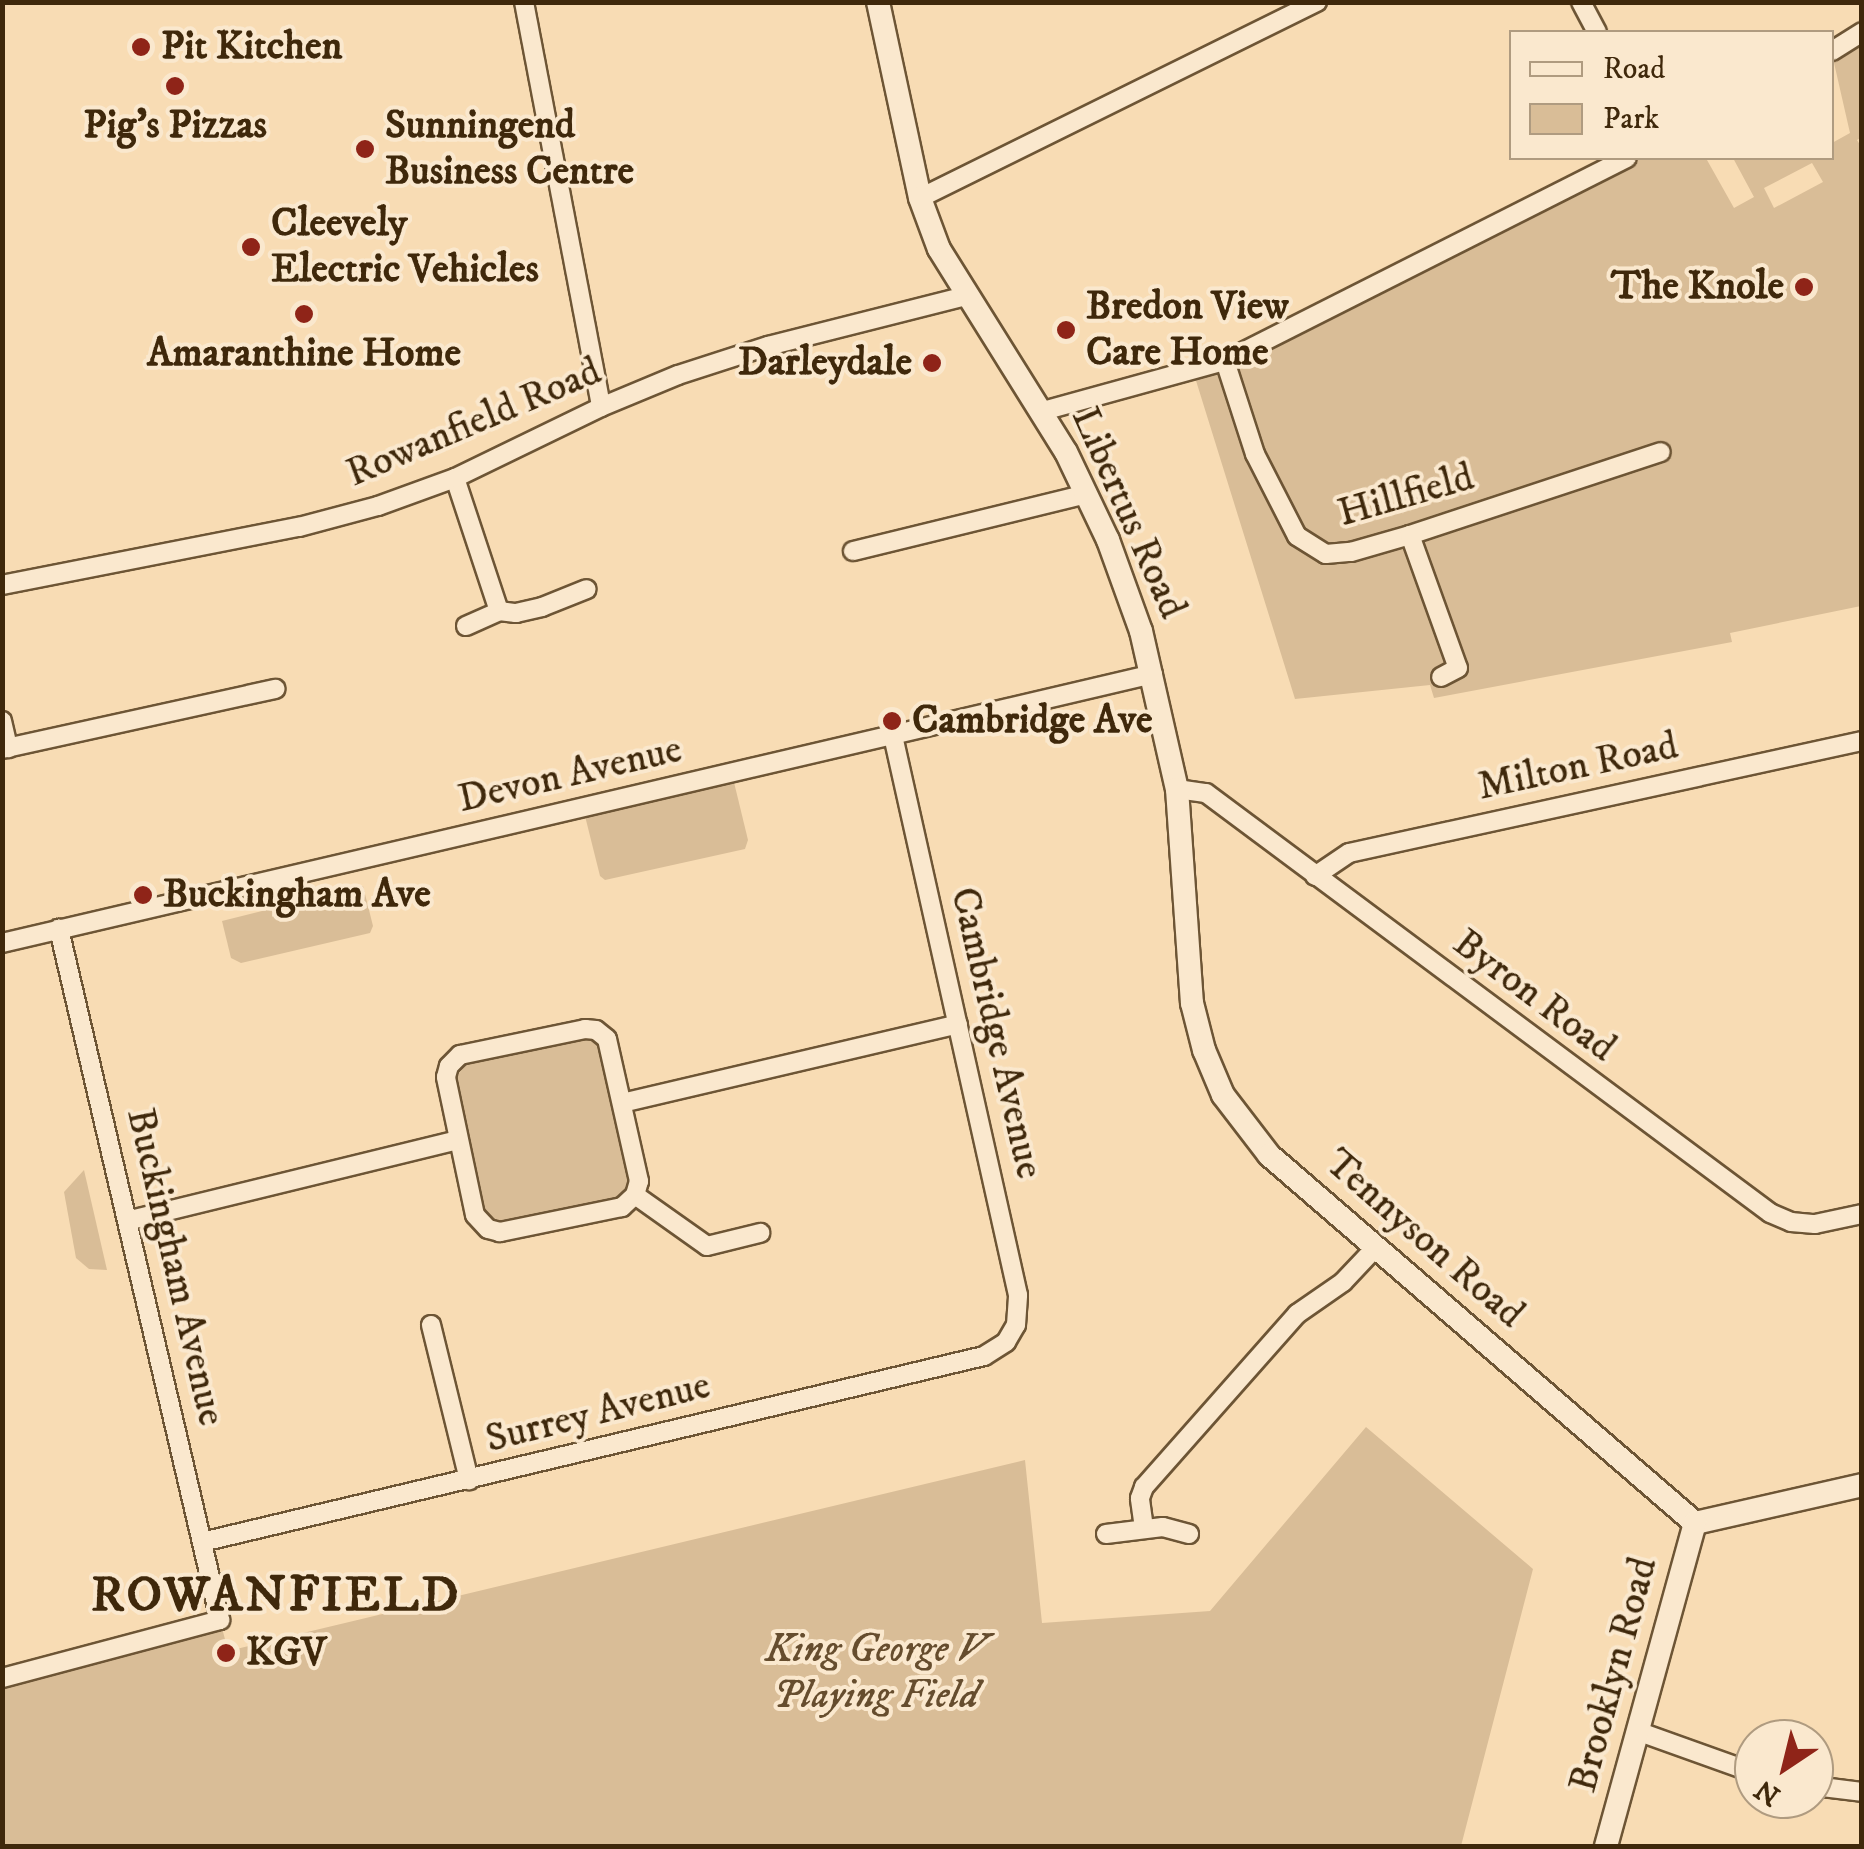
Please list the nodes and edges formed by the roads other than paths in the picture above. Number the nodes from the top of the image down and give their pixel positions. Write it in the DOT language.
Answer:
graph roads {
  1 [pos="524,2"];
  2 [pos="878,2"];
  3 [pos="1275,2"];
  4 [pos="1317,2"];
  5 [pos="1581,2"];
  6 [pos="1280,22"];
  7 [pos="1595,30"];
  8 [pos="1862,32"];
  9 [pos="1834,50"];
  10 [pos="1623,160"];
  11 [pos="920,198"];
  12 [pos="966,296"];
  13 [pos="1225,360"];
  14 [pos="601,407"];
  15 [pos="1043,411"];
  16 [pos="1661,452"];
  17 [pos="455,478"];
  18 [pos="1087,494"];
  19 [pos="1410,536"];
  20 [pos="853,551"];
  21 [pos="2,585"];
  22 [pos="587,588"];
  23 [pos="500,611"];
  24 [pos="466,626"];
  25 [pos="1154,674"];
  26 [pos="1441,677"];
  27 [pos="276,689"];
  28 [pos="2,720"];
  29 [pos="894,736"];
  30 [pos="1861,744"];
  31 [pos="6,748"];
  32 [pos="1177,789"];
  33 [pos="1315,876"];
  34 [pos="59,930"];
  35 [pos="2,942"];
  36 [pos="958,1024"];
  37 [pos="622,1103"];
  38 [pos="458,1140"];
  39 [pos="636,1196"];
  40 [pos="1862,1214"];
  41 [pos="130,1220"];
  42 [pos="760,1233"];
  43 [pos="1376,1247"];
  44 [pos="432,1326"];
  45 [pos="1006,1342"];
  46 [pos="469,1480"];
  47 [pos="1862,1486"];
  48 [pos="1695,1523"];
  49 [pos="1144,1528"];
  50 [pos="1106,1534"];
  51 [pos="1188,1534"];
  52 [pos="202,1542"];
  53 [pos="2,1678"];
  54 [pos="1637,1731"];
  55 [pos="1734,1767"];
  56 [pos="1834,1788"];
  57 [pos="1862,1792"];
  58 [pos="1606,1846"];
  1 -- 14 [label="street"];
  2 -- 11 [label="street, Libertus Road"];
  3 -- 6 [label="street"];
  4 -- 6 [label="street"];
  5 -- 7 [label="street"];
  6 -- 11 [label="street"];
  8 -- 9 [label="street"];
  10 -- 13 [label="street"];
  11 -- 12 [label="street, Libertus Road"];
  12 -- 14 [label="street, Rowanfield Road"];
  12 -- 15 [label="street, Libertus Road"];
  13 -- 15 [label="street"];
  13 -- 19 [label="street, Hillfield"];
  14 -- 17 [label="street, Rowanfield Road"];
  15 -- 18 [label="street, Libertus Road"];
  16 -- 19 [label="street, Hillfield"];
  17 -- 21 [label="street, Rowanfield Road"];
  17 -- 23 [label="street"];
  18 -- 20 [label="street"];
  18 -- 25 [label="street, Libertus Road"];
  19 -- 26 [label="street"];
  22 -- 23 [label="street"];
  23 -- 24 [label="street"];
  25 -- 29 [label="street, Devon Avenue"];
  25 -- 32 [label="street, Libertus Road"];
  27 -- 31 [label="street"];
  28 -- 31 [label="street"];
  29 -- 34 [label="street, Devon Avenue"];
  29 -- 36 [label="street, Cambridge Avenue"];
  30 -- 33 [label="street, Milton Road"];
  32 -- 33 [label="street, Byron Road"];
  32 -- 43 [label="street, Tennyson Road"];
  33 -- 40 [label="street, Byron Road"];
  34 -- 35 [label="street, Devon Avenue"];
  34 -- 41 [label="street, Buckingham Avenue"];
  36 -- 37 [label="street"];
  36 -- 45 [label="street, Cambridge Avenue"];
  37 -- 38 [label="street"];
  37 -- 39 [label="street"];
  38 -- 39 [label="street"];
  38 -- 41 [label="street"];
  39 -- 42 [label="street"];
  41 -- 52 [label="street, Buckingham Avenue"];
  43 -- 48 [label="street, Tennyson Road"];
  43 -- 49 [label="street"];
  44 -- 46 [label="street"];
  45 -- 46 [label="street, Surrey Avenue"];
  46 -- 52 [label="street, Surrey Avenue"];
  47 -- 48 [label="street"];
  48 -- 54 [label="street, Brooklyn Road"];
  49 -- 50 [label="street"];
  49 -- 51 [label="street"];
  52 -- 53 [label="street, Buckingham Avenue"];
  54 -- 55 [label="street"];
  54 -- 58 [label="street, Brooklyn Road"];
  56 -- 57 [label="street"];
}
